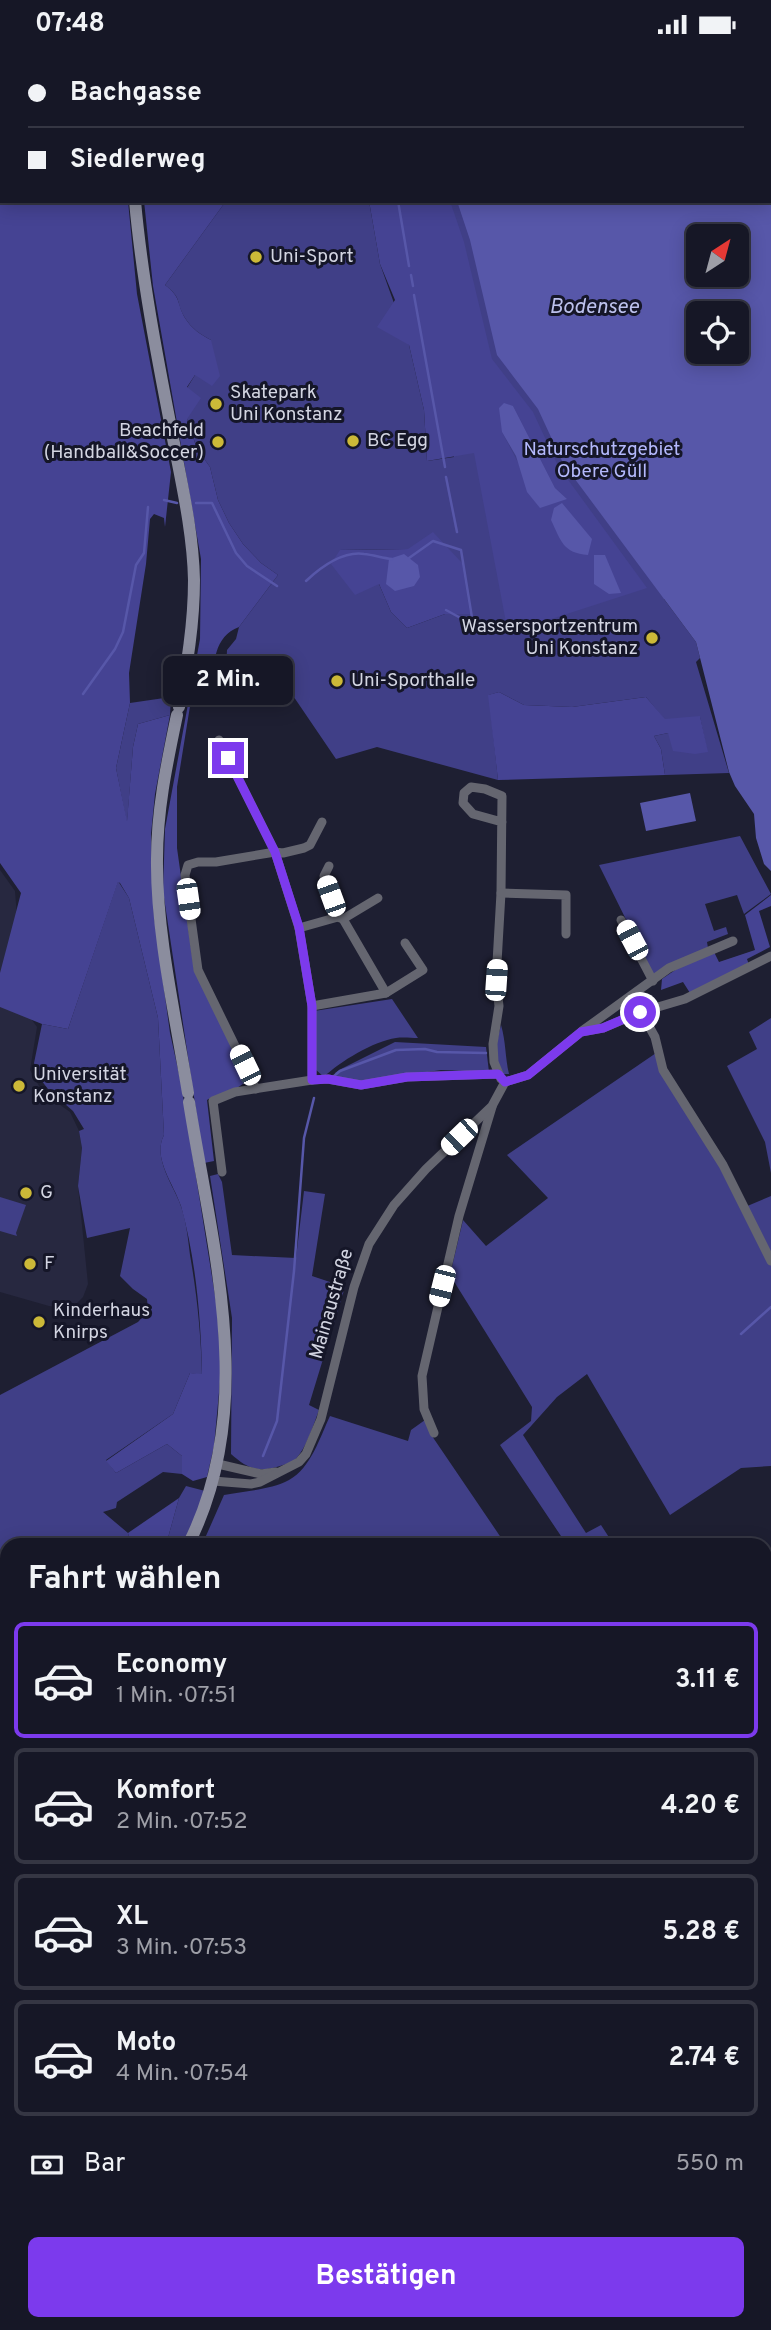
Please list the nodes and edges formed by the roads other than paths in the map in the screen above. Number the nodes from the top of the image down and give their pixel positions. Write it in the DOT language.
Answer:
graph roads {
  1 [pos="135,203"];
  2 [pos="219,740"];
  3 [pos="322,822"];
  4 [pos="502,822"];
  5 [pos="275,852"];
  6 [pos="329,866"];
  7 [pos="501,893"];
  8 [pos="377,898"];
  9 [pos="340,918"];
  10 [pos="621,920"];
  11 [pos="299,927"];
  12 [pos="566,934"];
  13 [pos="733,941"];
  14 [pos="405,943"];
  15 [pos="771,956"];
  16 [pos="653,981"];
  17 [pos="386,993"];
  18 [pos="312,1006"];
  19 [pos="640,1012"];
  20 [pos="581,1032"];
  21 [pos="498,1074"];
  22 [pos="312,1080"];
  23 [pos="505,1082"];
  24 [pos="256,1089"];
  25 [pos="492,1106"];
  26 [pos="222,1172"];
  27 [pos="771,1261"];
  28 [pos="434,1433"];
  29 [pos="218,1464"];
  30 [pos="284,1471"];
  31 [pos="213,1481"];
  32 [pos="191,1538"];
  1 -- 29 [label="main road"];
  2 -- 5 [label="street"];
  3 -- 5 [label="street"];
  4 -- 4 [label="street"];
  4 -- 7 [label="street"];
  5 -- 11 [label="street"];
  5 -- 24 [label="street"];
  6 -- 9 [label="street"];
  7 -- 12 [label="street"];
  7 -- 21 [label="street"];
  8 -- 9 [label="street"];
  9 -- 11 [label="street"];
  9 -- 17 [label="street"];
  10 -- 16 [label="street"];
  11 -- 18 [label="street"];
  13 -- 16 [label="street"];
  14 -- 17 [label="street"];
  15 -- 19 [label="street"];
  16 -- 20 [label="street"];
  17 -- 18 [label="street"];
  18 -- 22 [label="street"];
  19 -- 20 [label="street"];
  19 -- 27 [label="street"];
  20 -- 23 [label="street"];
  21 -- 22 [label="street"];
  21 -- 23 [label="street"];
  22 -- 24 [label="street"];
  23 -- 25 [label="street, Mainaustraße"];
  24 -- 26 [label="street"];
  25 -- 28 [label="street"];
  25 -- 30 [label="street, Mainaustraße"];
  29 -- 30 [label="street"];
  29 -- 31 [label="main road"];
  30 -- 31 [label="street, Mainaustraße"];
  31 -- 32 [label="main road"];
}
